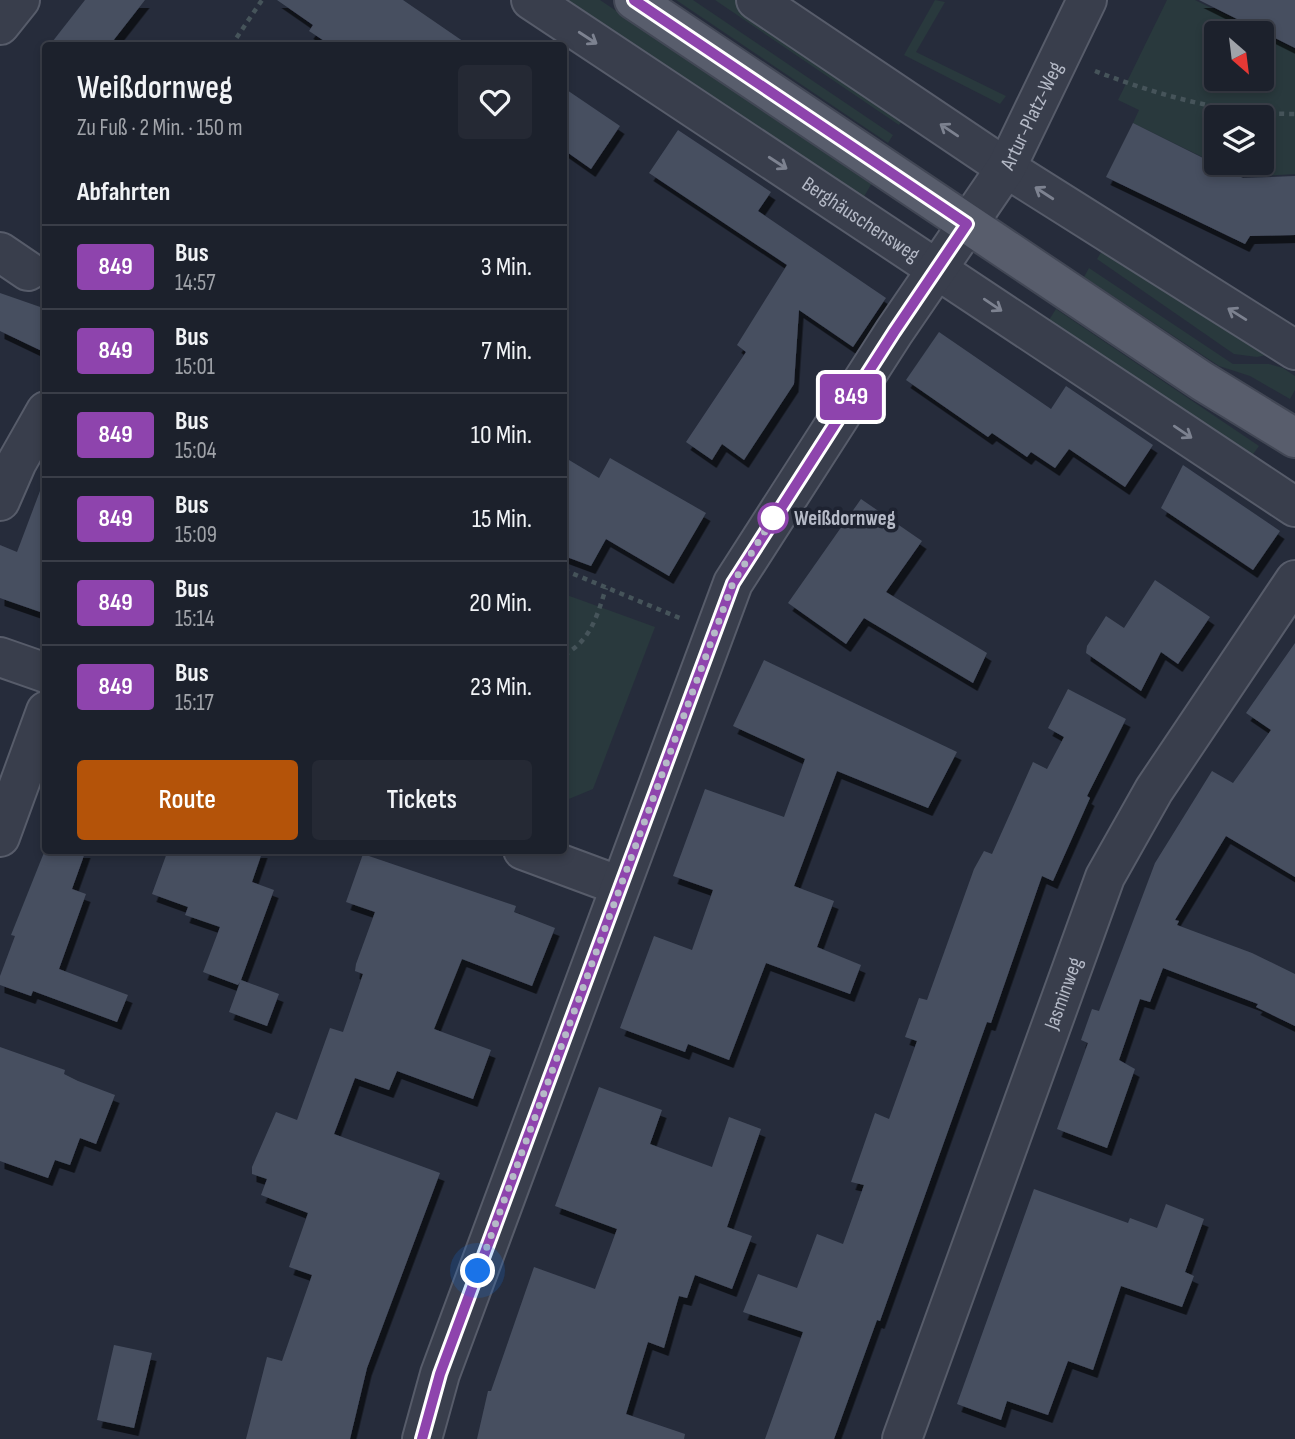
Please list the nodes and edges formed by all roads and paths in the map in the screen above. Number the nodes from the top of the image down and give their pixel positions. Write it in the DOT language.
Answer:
graph roads {
  1 [pos="20,0"];
  2 [pos="262,0"];
  3 [pos="531,0"];
  4 [pos="634,0"];
  5 [pos="756,0"];
  6 [pos="1087,0"];
  7 [pos="0,25"];
  8 [pos="234,42"];
  9 [pos="1059,56"];
  10 [pos="1295,114"];
  11 [pos="1006,168"];
  12 [pos="967,224"];
  13 [pos="936,268"];
  14 [pos="1295,350"];
  15 [pos="42,418"];
  16 [pos="1295,438"];
  17 [pos="0,501"];
  18 [pos="1295,508"];
  19 [pos="567,571"];
  20 [pos="1295,580"];
  21 [pos="607,587"];
  22 [pos="714,633"];
  23 [pos="567,653"];
  24 [pos="0,657"];
  25 [pos="42,672"];
  26 [pos="42,722"];
  27 [pos="0,837"];
  28 [pos="534,854"];
  29 [pos="620,886"];
  30 [pos="422,1439"];
  31 [pos="902,1439"];
  1 -- 7 [label="street"];
  2 -- 8 [label="path"];
  3 -- 13 [label="street, Berghäuschensweg, one-way"];
  4 -- 12 [label="main road"];
  11 -- 5 [label="street, one-way"];
  6 -- 9 [label="street, Artur-Platz-Weg"];
  9 -- 10 [label="path"];
  9 -- 11 [label="street, Artur-Platz-Weg"];
  11 -- 12 [label="street, Artur-Platz-Weg"];
  14 -- 11 [label="street, one-way"];
  12 -- 13 [label="street, Artur-Platz-Weg"];
  12 -- 16 [label="main road"];
  13 -- 18 [label="street, Berghäuschensweg, one-way"];
  13 -- 22 [label="street, Artur-Platz-Weg"];
  15 -- 17 [label="street"];
  19 -- 21 [label="path"];
  20 -- 31 [label="street, Jasminweg"];
  21 -- 22 [label="path"];
  21 -- 23 [label="path"];
  22 -- 29 [label="street, Artur-Platz-Weg"];
  24 -- 25 [label="street"];
  26 -- 27 [label="street"];
  28 -- 29 [label="street"];
  29 -- 30 [label="street, Artur-Platz-Weg"];
}
